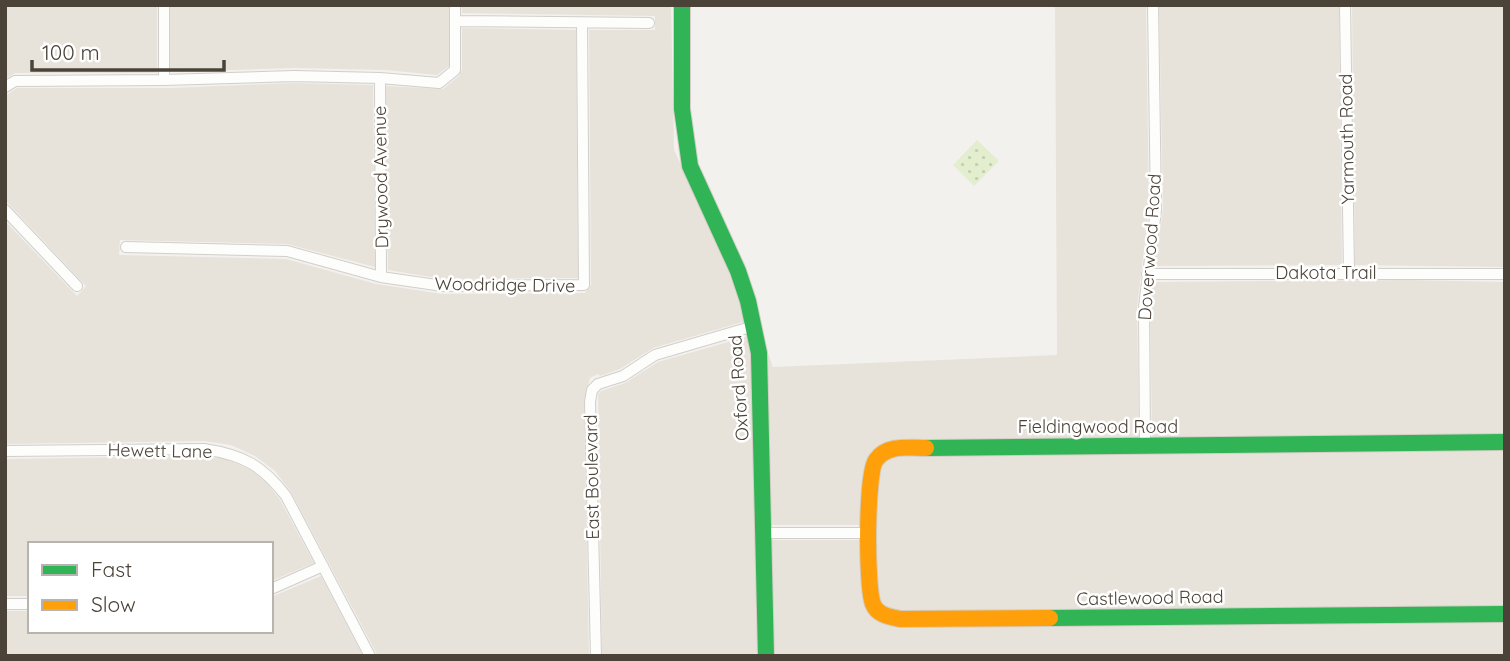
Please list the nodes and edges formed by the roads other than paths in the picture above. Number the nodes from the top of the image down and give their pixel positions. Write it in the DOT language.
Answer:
graph roads {
  1 [pos="164,5"];
  2 [pos="455,5"];
  3 [pos="682,5"];
  4 [pos="1153,5"];
  5 [pos="1345,5"];
  6 [pos="456,20"];
  7 [pos="582,23"];
  8 [pos="649,23"];
  9 [pos="380,78"];
  10 [pos="164,80"];
  11 [pos="5,87"];
  12 [pos="5,210"];
  13 [pos="126,247"];
  14 [pos="1349,273"];
  15 [pos="1147,274"];
  16 [pos="1505,274"];
  17 [pos="382,277"];
  18 [pos="77,286"];
  19 [pos="754,326"];
  20 [pos="1505,442"];
  21 [pos="1145,446"];
  22 [pos="5,451"];
  23 [pos="765,533"];
  24 [pos="869,533"];
  25 [pos="323,566"];
  26 [pos="273,588"];
  27 [pos="5,604"];
  28 [pos="28,604"];
  29 [pos="1505,614"];
  30 [pos="370,656"];
  31 [pos="596,656"];
  32 [pos="766,656"];
  1 -- 10 [label="street"];
  2 -- 6 [label="street"];
  3 -- 19 [label="street, Oxford Road"];
  4 -- 15 [label="street, Doverwood Road"];
  5 -- 14 [label="street, Yarmouth Road"];
  6 -- 7 [label="street"];
  6 -- 9 [label="street"];
  7 -- 8 [label="street"];
  7 -- 17 [label="street, Woodridge Drive"];
  9 -- 10 [label="street"];
  9 -- 17 [label="street, Drywood Avenue"];
  10 -- 11 [label="street"];
  12 -- 18 [label="street"];
  13 -- 17 [label="street, Woodridge Drive"];
  14 -- 15 [label="street, Dakota Trail"];
  14 -- 16 [label="street, Dakota Trail"];
  15 -- 21 [label="street, Doverwood Road"];
  19 -- 23 [label="street, Oxford Road"];
  19 -- 31 [label="street, East Boulevard"];
  20 -- 21 [label="street, Fieldingwood Road"];
  21 -- 24 [label="street, Fieldingwood Road"];
  22 -- 25 [label="street, Hewett Lane"];
  23 -- 24 [label="street"];
  23 -- 32 [label="street, Oxford Road"];
  24 -- 29 [label="street, Castlewood Road"];
  25 -- 26 [label="street"];
  25 -- 30 [label="street, Hewett Lane"];
  27 -- 28 [label="street"];
}
